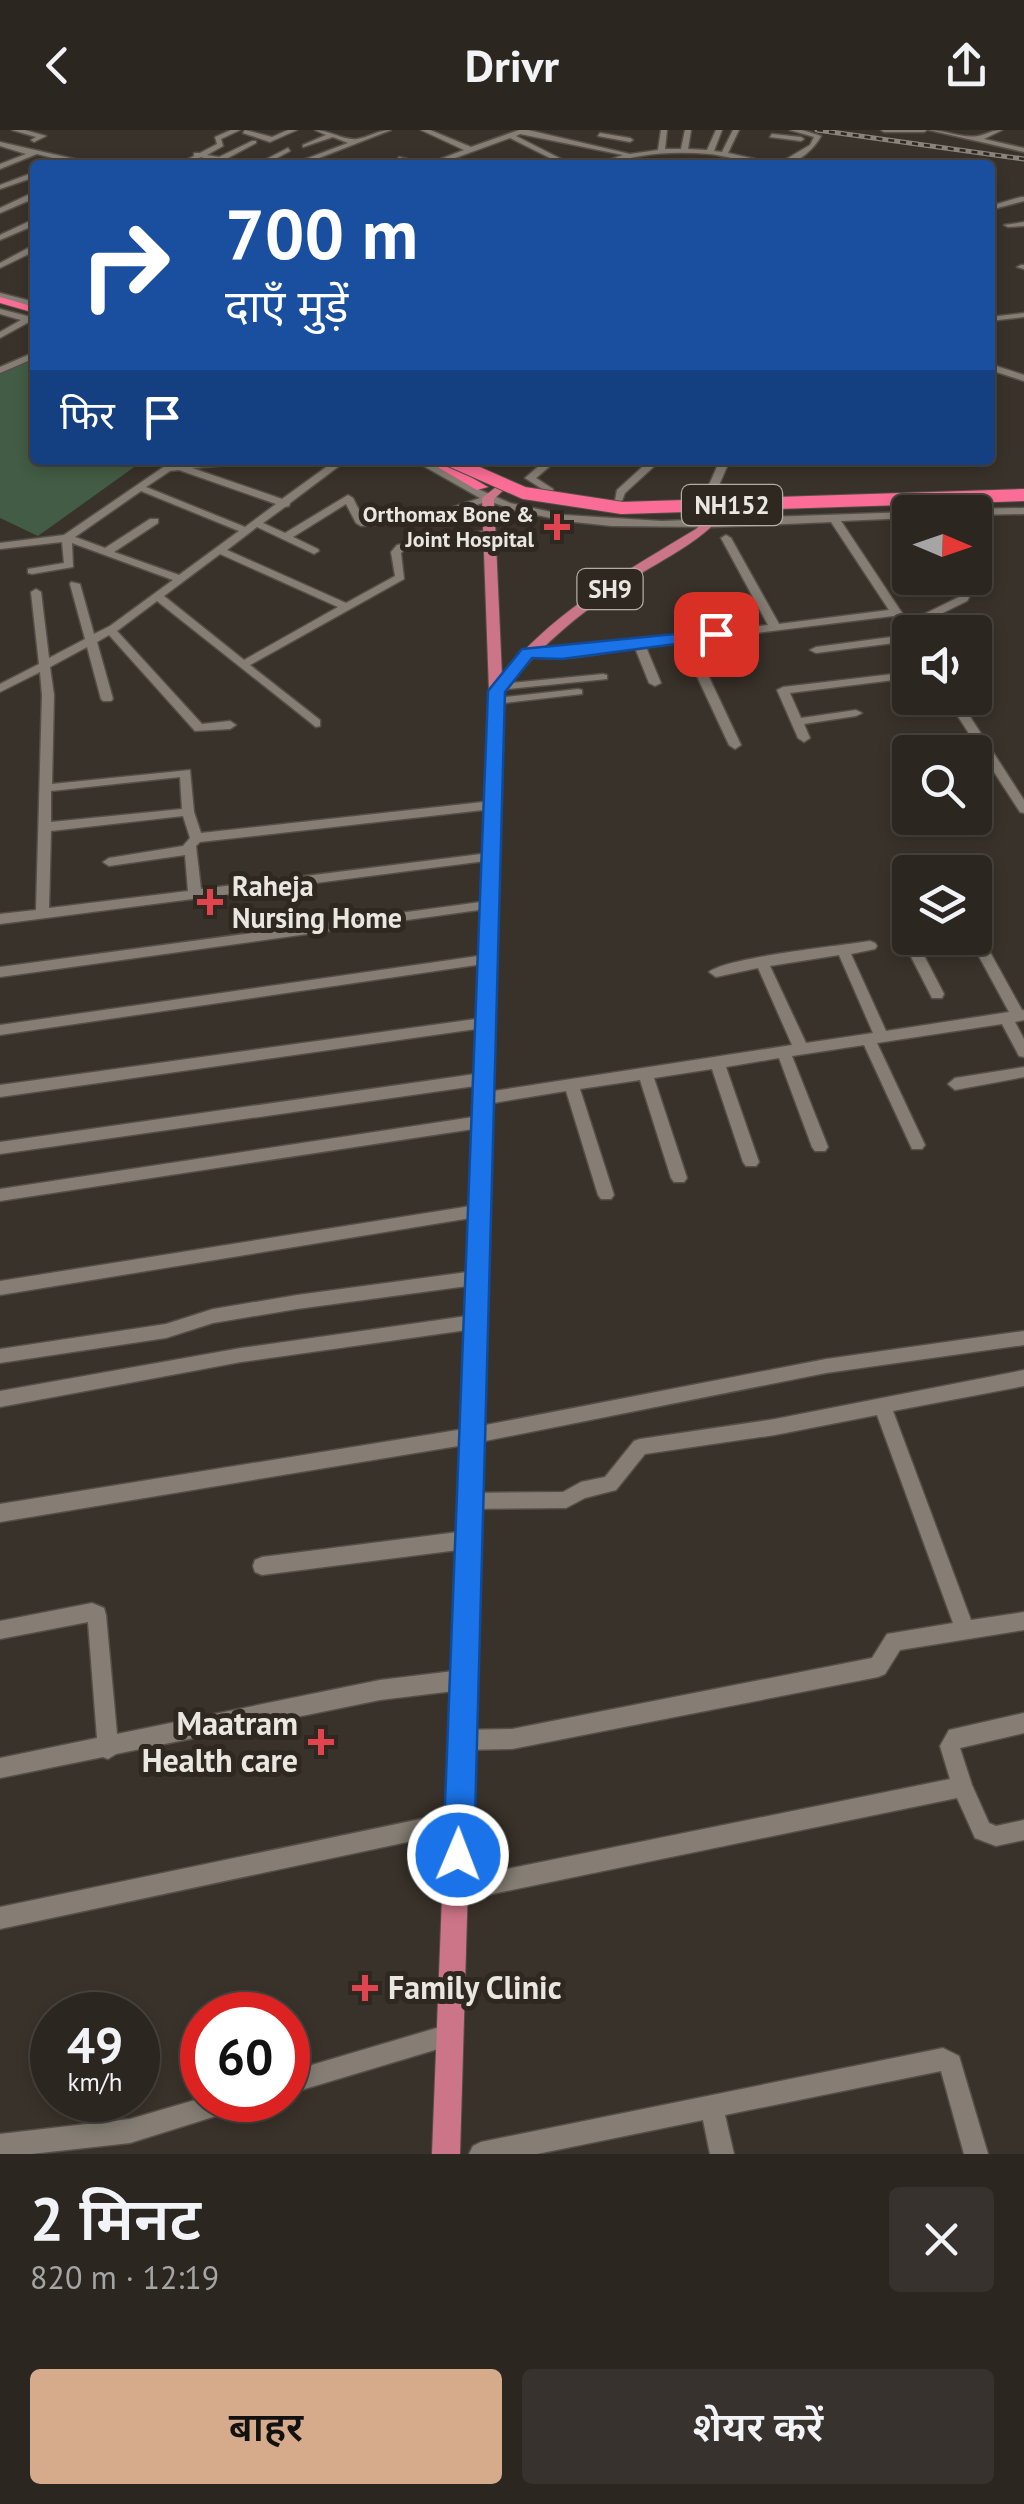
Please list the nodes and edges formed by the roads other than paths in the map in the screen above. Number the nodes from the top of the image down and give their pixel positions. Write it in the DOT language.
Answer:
graph roads {
  1 [pos="16,130"];
  2 [pos="294,130"];
  3 [pos="388,130"];
  4 [pos="424,130"];
  5 [pos="452,130"];
  6 [pos="552,130"];
  7 [pos="664,130"];
  8 [pos="688,130"];
  9 [pos="719,130"];
  10 [pos="736,130"];
  11 [pos="792,130"];
  12 [pos="884,130"];
  13 [pos="924,130"];
  14 [pos="932,130"];
  15 [pos="998,130"];
  16 [pos="232,131"];
  17 [pos="947,131"];
  18 [pos="327,132"];
  19 [pos="516,132"];
  20 [pos="773,133"];
  21 [pos="32,135"];
  22 [pos="435,136"];
  23 [pos="568,137"];
  24 [pos="977,140"];
  25 [pos="815,141"];
  26 [pos="254,142"];
  27 [pos="353,142"];
  28 [pos="0,144"];
  29 [pos="305,146"];
  30 [pos="617,148"];
  31 [pos="288,150"];
  32 [pos="471,150"];
  33 [pos="1024,150"];
  34 [pos="687,151"];
  35 [pos="186,152"];
  36 [pos="540,152"];
  37 [pos="710,152"];
  38 [pos="31,153"];
  39 [pos="661,153"];
  40 [pos="627,154"];
  41 [pos="724,154"];
  42 [pos="200,155"];
  43 [pos="0,158"];
  44 [pos="399,159"];
  45 [pos="69,160"];
  46 [pos="190,160"];
  47 [pos="219,160"];
  48 [pos="268,160"];
  49 [pos="307,160"];
  50 [pos="402,160"];
  51 [pos="443,160"];
  52 [pos="554,160"];
  53 [pos="610,160"];
  54 [pos="690,160"];
  55 [pos="758,160"];
  56 [pos="783,160"];
  57 [pos="11,162"];
  58 [pos="0,167"];
  59 [pos="30,172"];
  60 [pos="30,174"];
  61 [pos="0,187"];
  62 [pos="30,197"];
  63 [pos="1024,200"];
  64 [pos="995,207"];
  65 [pos="0,211"];
  66 [pos="30,224"];
  67 [pos="1024,224"];
  68 [pos="1008,226"];
  69 [pos="0,238"];
  70 [pos="30,251"];
  71 [pos="0,266"];
  72 [pos="0,303"];
  73 [pos="30,313"];
  74 [pos="1024,315"];
  75 [pos="30,316"];
  76 [pos="995,318"];
  77 [pos="0,334"];
  78 [pos="30,357"];
  79 [pos="995,368"];
  80 [pos="0,370"];
  81 [pos="1024,378"];
  82 [pos="192,465"];
  83 [pos="336,465"];
  84 [pos="427,465"];
  85 [pos="440,465"];
  86 [pos="460,465"];
  87 [pos="467,465"];
  88 [pos="546,465"];
  89 [pos="650,465"];
  90 [pos="723,465"];
  91 [pos="180,466"];
  92 [pos="505,483"];
  93 [pos="139,488"];
  94 [pos="550,491"];
  95 [pos="1024,492"];
  96 [pos="488,498"];
  97 [pos="788,500"];
  98 [pos="1024,502"];
  99 [pos="706,503"];
  100 [pos="286,504"];
  101 [pos="617,504"];
  102 [pos="1024,511"];
  103 [pos="992,512"];
  104 [pos="892,515"];
  105 [pos="833,517"];
  106 [pos="794,518"];
  107 [pos="154,521"];
  108 [pos="711,521"];
  109 [pos="258,524"];
  110 [pos="247,531"];
  111 [pos="490,533"];
  112 [pos="286,536"];
  113 [pos="67,538"];
  114 [pos="726,538"];
  115 [pos="0,546"];
  116 [pos="219,550"];
  117 [pos="108,551"];
  118 [pos="314,551"];
  119 [pos="32,571"];
  120 [pos="180,579"];
  121 [pos="75,584"];
  122 [pos="36,592"];
  123 [pos="966,595"];
  124 [pos="157,596"];
  125 [pos="346,607"];
  126 [pos="897,612"];
  127 [pos="899,615"];
  128 [pos="938,615"];
  129 [pos="775,627"];
  130 [pos="110,630"];
  131 [pos="892,636"];
  132 [pos="686,638"];
  133 [pos="88,644"];
  134 [pos="639,644"];
  135 [pos="816,650"];
  136 [pos="528,653"];
  137 [pos="242,665"];
  138 [pos="46,666"];
  139 [pos="892,676"];
  140 [pos="603,677"];
  141 [pos="655,683"];
  142 [pos="0,689"];
  143 [pos="578,692"];
  144 [pos="497,693"];
  145 [pos="108,699"];
  146 [pos="856,714"];
  147 [pos="963,715"];
  148 [pos="796,722"];
  149 [pos="316,723"];
  150 [pos="230,725"];
  151 [pos="804,738"];
  152 [pos="735,745"];
  153 [pos="47,788"];
  154 [pos="492,806"];
  155 [pos="1024,809"];
  156 [pos="188,812"];
  157 [pos="46,827"];
  158 [pos="193,842"];
  159 [pos="490,858"];
  160 [pos="108,862"];
  161 [pos="194,893"];
  162 [pos="488,905"];
  163 [pos="42,913"];
  164 [pos="0,919"];
  165 [pos="870,946"];
  166 [pos="843,950"];
  167 [pos="917,955"];
  168 [pos="984,955"];
  169 [pos="486,960"];
  170 [pos="762,962"];
  171 [pos="0,972"];
  172 [pos="716,972"];
  173 [pos="937,994"];
  174 [pos="1016,1016"];
  175 [pos="483,1023"];
  176 [pos="0,1030"];
  177 [pos="875,1037"];
  178 [pos="801,1048"];
  179 [pos="783,1051"];
  180 [pos="1024,1052"];
  181 [pos="716,1062"];
  182 [pos="1024,1072"];
  183 [pos="645,1073"];
  184 [pos="571,1084"];
  185 [pos="955,1084"];
  186 [pos="481,1089"];
  187 [pos="0,1091"];
  188 [pos="480,1122"];
  189 [pos="917,1146"];
  190 [pos="820,1147"];
  191 [pos="0,1148"];
  192 [pos="751,1162"];
  193 [pos="679,1178"];
  194 [pos="0,1195"];
  195 [pos="606,1195"];
  196 [pos="477,1212"];
  197 [pos="475,1278"];
  198 [pos="0,1288"];
  199 [pos="474,1322"];
  200 [pos="1024,1338"];
  201 [pos="0,1356"];
  202 [pos="1024,1378"];
  203 [pos="0,1399"];
  204 [pos="883,1407"];
  205 [pos="470,1436"];
  206 [pos="468,1501"];
  207 [pos="0,1512"];
  208 [pos="466,1540"];
  209 [pos="262,1566"];
  210 [pos="1024,1621"];
  211 [pos="0,1630"];
  212 [pos="965,1630"];
  213 [pos="462,1680"];
  214 [pos="1024,1723"];
  215 [pos="460,1740"];
  216 [pos="108,1748"];
  217 [pos="0,1768"];
  218 [pos="962,1787"];
  219 [pos="459,1821"];
  220 [pos="1024,1830"];
  221 [pos="458,1890"];
  222 [pos="0,1918"];
  223 [pos="450,2034"];
  224 [pos="310,2076"];
  225 [pos="712,2107"];
  226 [pos="180,2116"];
  227 [pos="0,2146"];
  228 [pos="446,2154"];
  229 [pos="481,2154"];
  230 [pos="722,2154"];
  231 [pos="976,2154"];
  1 -- 21 [label="street"];
  2 -- 16 [label="street"];
  3 -- 27 [label="street"];
  4 -- 22 [label="street"];
  5 -- 22 [label="street"];
  6 -- 23 [label="street"];
  7 -- 39 [label="street"];
  8 -- 34 [label="street"];
  9 -- 37 [label="street"];
  10 -- 41 [label="street"];
  11 -- 25 [label="street"];
  12 -- 13 [label="street"];
  14 -- 17 [label="street"];
  15 -- 24 [label="street"];
  16 -- 42 [label="street"];
  17 -- 24 [label="street"];
  18 -- 27 [label="street"];
  18 -- 29 [label="street"];
  19 -- 23 [label="street"];
  19 -- 32 [label="street"];
  19 -- 36 [label="street"];
  20 -- 25 [label="street"];
  20 -- 55 [label="street"];
  22 -- 32 [label="street"];
  23 -- 30 [label="street"];
  23 -- 30 [label="street"];
  23 -- 36 [label="street"];
  24 -- 33 [label="street"];
  25 -- 56 [label="street"];
  26 -- 47 [label="street"];
  27 -- 49 [label="street"];
  28 -- 38 [label="street"];
  30 -- 40 [label="street"];
  31 -- 48 [label="street"];
  32 -- 51 [label="street"];
  34 -- 37 [label="street"];
  34 -- 39 [label="street"];
  34 -- 54 [label="street"];
  35 -- 42 [label="street"];
  36 -- 52 [label="street"];
  37 -- 41 [label="street"];
  38 -- 45 [label="street"];
  38 -- 57 [label="street"];
  39 -- 40 [label="street"];
  40 -- 53 [label="street"];
  41 -- 55 [label="street"];
  42 -- 46 [label="street"];
  42 -- 47 [label="street"];
  43 -- 57 [label="street"];
  44 -- 50 [label="street"];
  57 -- 58 [label="street"];
  57 -- 59 [label="street"];
  60 -- 61 [label="street"];
  62 -- 65 [label="street"];
  63 -- 64 [label="street"];
  66 -- 69 [label="street"];
  67 -- 68 [label="street"];
  70 -- 71 [label="street"];
  72 -- 73 [label="highway"];
  74 -- 76 [label="street"];
  75 -- 77 [label="street"];
  78 -- 80 [label="street"];
  79 -- 81 [label="street"];
  82 -- 91 [label="street"];
  83 -- 100 [label="street"];
  84 -- 96 [label="street"];
  85 -- 98 [label="highway, NH152, bridge"];
  86 -- 95 [label="highway, NH152, bridge"];
  87 -- 92 [label="street"];
  88 -- 94 [label="street"];
  89 -- 101 [label="street"];
  90 -- 99 [label="street"];
  91 -- 93 [label="street"];
  91 -- 100 [label="street"];
  92 -- 96 [label="main road"];
  92 -- 101 [label="street"];
  93 -- 110 [label="street"];
  93 -- 113 [label="street"];
  95 -- 97 [label="street"];
  96 -- 108 [label="street"];
  96 -- 111 [label="main road"];
  96 -- 112 [label="street"];
  97 -- 99 [label="street"];
  97 -- 106 [label="street"];
  99 -- 101 [label="street"];
  99 -- 108 [label="main road"];
  100 -- 109 [label="street"];
  102 -- 103 [label="street"];
  104 -- 105 [label="street"];
  105 -- 106 [label="street"];
  105 -- 126 [label="street"];
  106 -- 108 [label="street"];
  107 -- 117 [label="street"];
  108 -- 136 [label="main road, SH9"];
  109 -- 110 [label="street"];
  109 -- 112 [label="street"];
  110 -- 116 [label="street"];
  111 -- 125 [label="street"];
  111 -- 144 [label="main road"];
  112 -- 118 [label="street"];
  113 -- 115 [label="street"];
  113 -- 117 [label="street"];
  113 -- 119 [label="street"];
  114 -- 129 [label="street"];
  116 -- 120 [label="street"];
  116 -- 125 [label="street"];
  117 -- 120 [label="street"];
  120 -- 124 [label="street"];
  121 -- 133 [label="street"];
  122 -- 138 [label="street"];
  123 -- 128 [label="street"];
  124 -- 130 [label="street"];
  124 -- 137 [label="street"];
  125 -- 137 [label="street"];
  126 -- 127 [label="street"];
  126 -- 129 [label="street"];
  129 -- 132 [label="street"];
  130 -- 133 [label="street"];
  130 -- 150 [label="street"];
  131 -- 135 [label="street"];
  132 -- 134 [label="street"];
  132 -- 152 [label="street"];
  133 -- 138 [label="street"];
  133 -- 145 [label="street"];
  134 -- 136 [label="street"];
  134 -- 141 [label="street"];
  136 -- 144 [label="main road, SH9"];
  137 -- 149 [label="street"];
  138 -- 142 [label="street"];
  138 -- 153 [label="street"];
  139 -- 148 [label="street"];
  140 -- 144 [label="street"];
  143 -- 144 [label="street"];
  144 -- 154 [label="main road"];
  146 -- 148 [label="street"];
  147 -- 155 [label="street"];
  148 -- 151 [label="street"];
  153 -- 156 [label="street"];
  153 -- 157 [label="street"];
  154 -- 158 [label="street"];
  154 -- 159 [label="main road"];
  156 -- 157 [label="street"];
  156 -- 158 [label="street"];
  157 -- 163 [label="street"];
  158 -- 160 [label="street"];
  158 -- 161 [label="street"];
  159 -- 161 [label="street"];
  159 -- 162 [label="main road"];
  161 -- 163 [label="street"];
  162 -- 169 [label="main road"];
  162 -- 171 [label="street"];
  163 -- 164 [label="street"];
  165 -- 166 [label="street"];
  166 -- 170 [label="street"];
  166 -- 177 [label="street"];
  167 -- 173 [label="street"];
  168 -- 174 [label="street"];
  169 -- 175 [label="main road"];
  169 -- 176 [label="street"];
  170 -- 172 [label="street"];
  170 -- 178 [label="street"];
  174 -- 177 [label="street"];
  174 -- 180 [label="street"];
  175 -- 186 [label="main road"];
  175 -- 187 [label="street"];
  177 -- 178 [label="street"];
  177 -- 189 [label="street"];
  178 -- 179 [label="street"];
  179 -- 181 [label="street"];
  179 -- 190 [label="street"];
  181 -- 183 [label="street"];
  181 -- 192 [label="street"];
  182 -- 185 [label="street"];
  183 -- 184 [label="street"];
  183 -- 193 [label="street"];
  184 -- 186 [label="street"];
  184 -- 195 [label="street"];
  186 -- 188 [label="main road"];
  186 -- 191 [label="street"];
  188 -- 194 [label="street"];
  188 -- 196 [label="main road"];
  196 -- 197 [label="main road"];
  196 -- 198 [label="street"];
  197 -- 199 [label="main road"];
  197 -- 201 [label="street"];
  199 -- 203 [label="street"];
  199 -- 205 [label="main road"];
  200 -- 205 [label="street"];
  202 -- 204 [label="street"];
  204 -- 206 [label="street"];
  204 -- 212 [label="street"];
  205 -- 206 [label="main road"];
  205 -- 207 [label="street"];
  206 -- 208 [label="main road"];
  208 -- 209 [label="street"];
  208 -- 213 [label="main road"];
  210 -- 212 [label="street"];
  211 -- 216 [label="street"];
  212 -- 215 [label="street"];
  213 -- 215 [label="main road"];
  213 -- 216 [label="street"];
  214 -- 218 [label="street"];
  215 -- 219 [label="main road"];
  216 -- 217 [label="street"];
  218 -- 220 [label="street"];
  218 -- 221 [label="street"];
  219 -- 221 [label="main road"];
  219 -- 222 [label="street"];
  221 -- 223 [label="main road"];
  223 -- 224 [label="street"];
  223 -- 228 [label="main road"];
  225 -- 229 [label="street"];
  225 -- 230 [label="street"];
  225 -- 231 [label="street"];
  226 -- 227 [label="street"];
}
